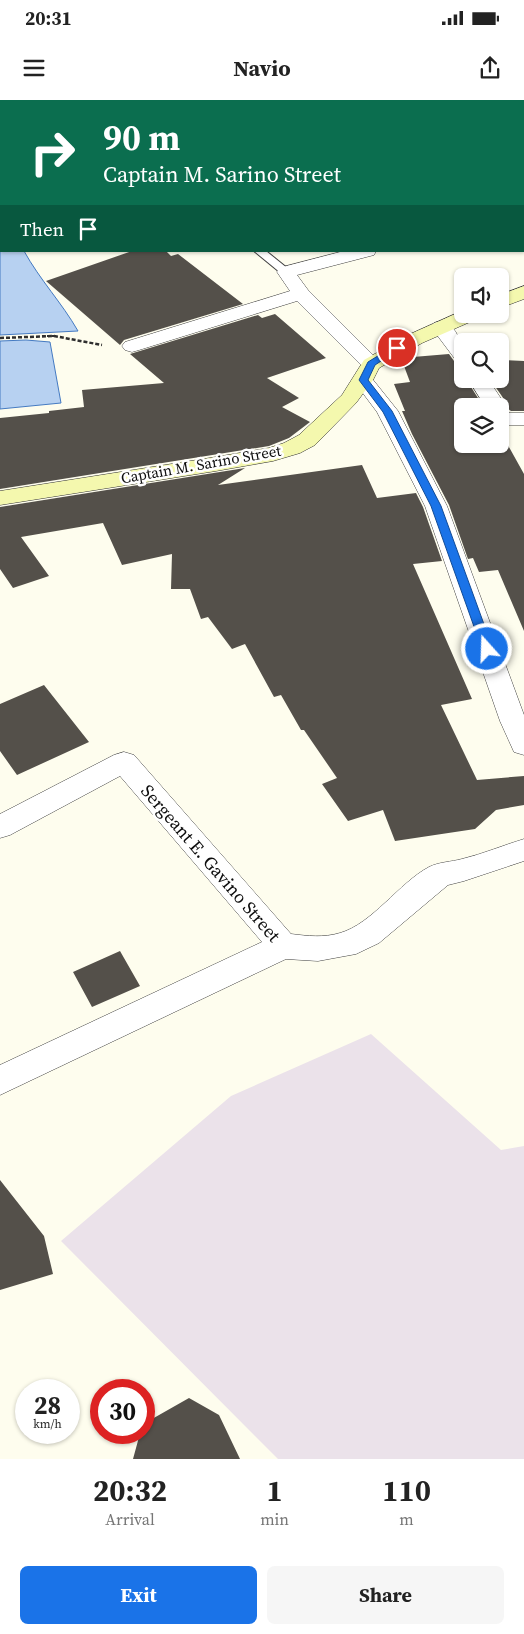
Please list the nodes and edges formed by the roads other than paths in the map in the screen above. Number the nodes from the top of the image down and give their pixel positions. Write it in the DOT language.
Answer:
graph roads {
  1 [pos="260,252"];
  2 [pos="363,252"];
  3 [pos="286,272"];
  4 [pos="524,292"];
  5 [pos="302,294"];
  6 [pos="509,298"];
  7 [pos="454,322"];
  8 [pos="441,327"];
  9 [pos="454,344"];
  10 [pos="132,346"];
  11 [pos="367,372"];
  12 [pos="524,418"];
  13 [pos="509,419"];
  14 [pos="0,498"];
  15 [pos="519,720"];
  16 [pos="524,746"];
  17 [pos="0,827"];
  18 [pos="524,850"];
  19 [pos="283,946"];
  20 [pos="0,1081"];
  1 -- 3 [label="lane"];
  2 -- 3 [label="street"];
  3 -- 5 [label="street"];
  4 -- 6 [label="street"];
  5 -- 10 [label="street"];
  5 -- 11 [label="street"];
  7 -- 8 [label="street, Captain M. Sarino Street"];
  8 -- 9 [label="street"];
  8 -- 11 [label="street, Captain M. Sarino Street"];
  11 -- 14 [label="street, Captain M. Sarino Street"];
  11 -- 15 [label="street"];
  12 -- 13 [label="street"];
  15 -- 16 [label="street"];
  17 -- 19 [label="street, Sergeant E. Gavino Street"];
  18 -- 19 [label="street"];
  19 -- 20 [label="street, Sergeant E. Gavino Street"];
}
